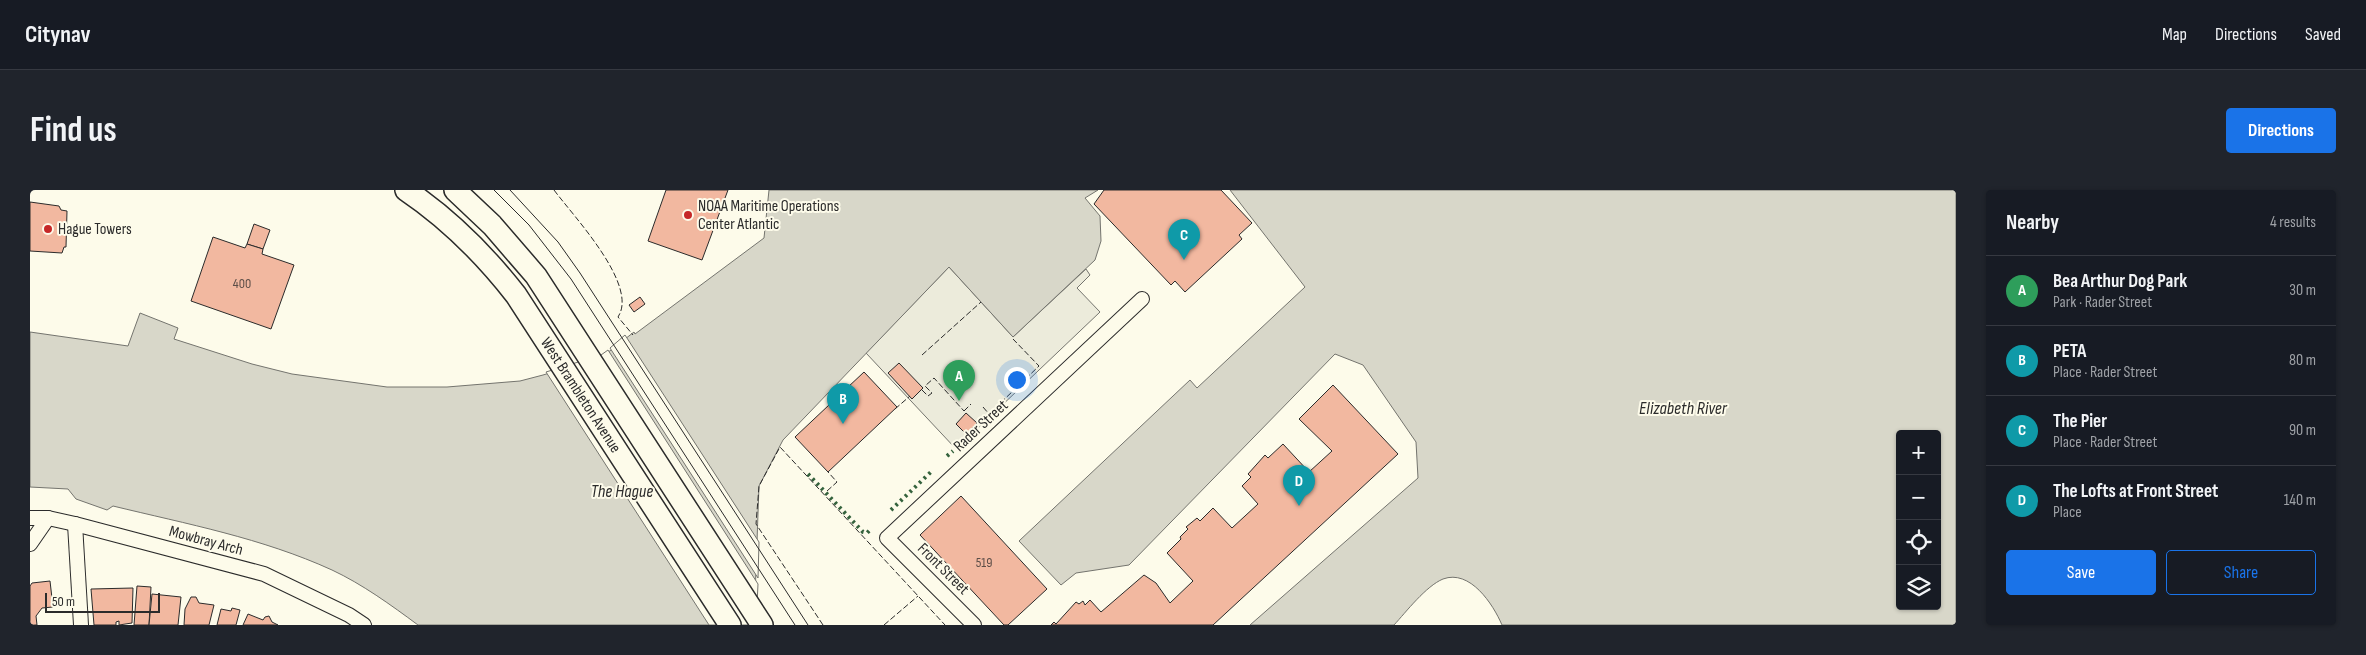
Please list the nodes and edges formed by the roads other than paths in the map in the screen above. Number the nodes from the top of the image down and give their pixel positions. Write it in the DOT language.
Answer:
graph roads {
  1 [pos="406,190"];
  2 [pos="455,190"];
  3 [pos="1142,299"];
  4 [pos="30,518"];
  5 [pos="48,518"];
  6 [pos="75,524"];
  7 [pos="887,538"];
  8 [pos="30,544"];
  9 [pos="81,625"];
  10 [pos="364,625"];
  11 [pos="730,625"];
  12 [pos="762,625"];
  13 [pos="974,625"];
  1 -- 11 [label="main road, West Brambleton Avenue"];
  2 -- 12 [label="main road, West Brambleton Avenue"];
  3 -- 7 [label="street, Rader Street"];
  4 -- 5 [label="street, Mowbray Arch"];
  5 -- 6 [label="street, Mowbray Arch"];
  5 -- 8 [label="street"];
  6 -- 9 [label="street"];
  6 -- 10 [label="street, Mowbray Arch"];
  7 -- 13 [label="street, Front Street"];
}
